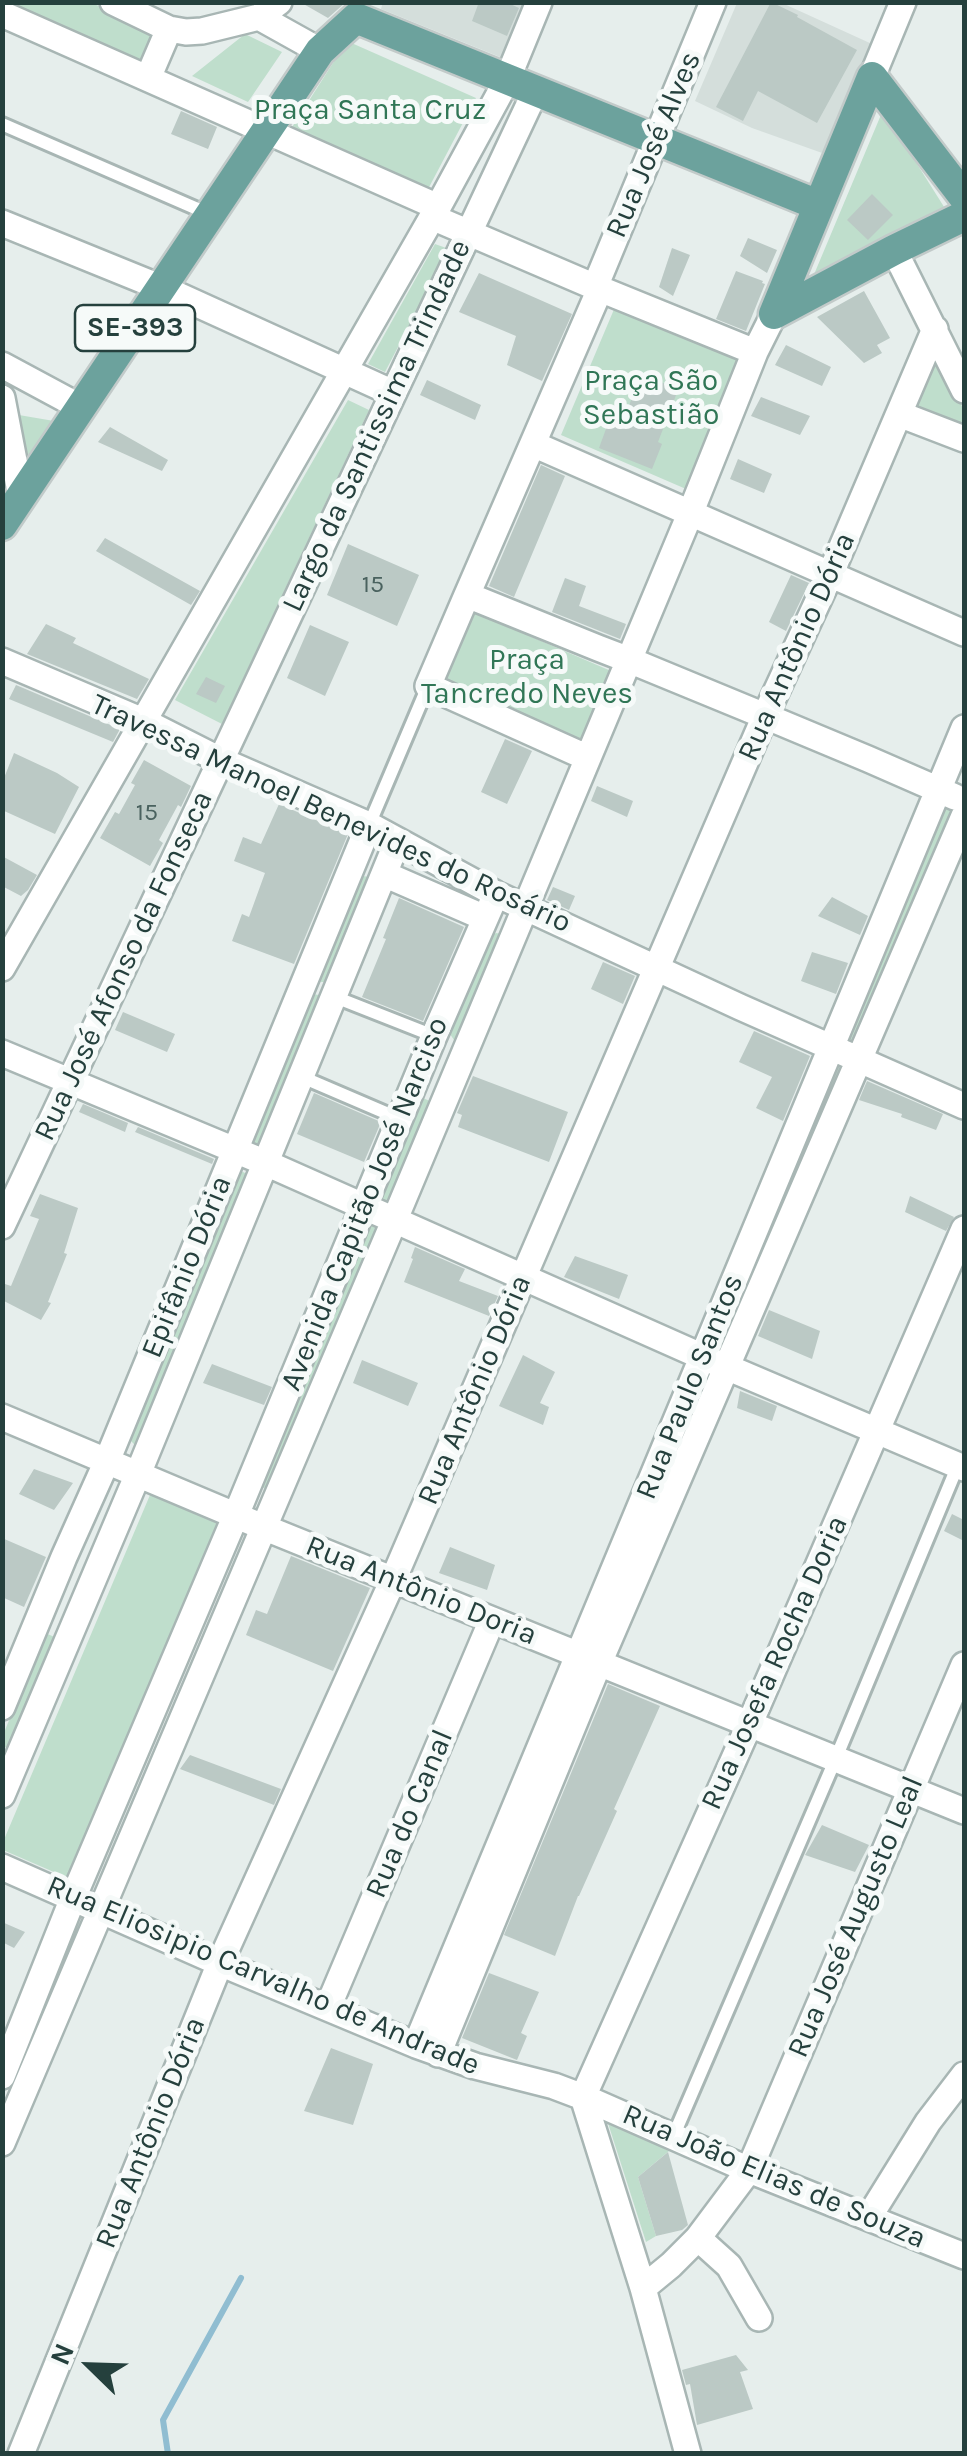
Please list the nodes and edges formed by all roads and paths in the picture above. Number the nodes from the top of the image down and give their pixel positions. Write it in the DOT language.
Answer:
graph roads {
  1 [pos="113,2"];
  2 [pos="539,2"];
  3 [pos="713,2"];
  4 [pos="903,2"];
  5 [pos="269,10"];
  6 [pos="360,10"];
  7 [pos="2,14"];
  8 [pos="169,29"];
  9 [pos="320,51"];
  10 [pos="872,77"];
  11 [pos="148,78"];
  12 [pos="521,86"];
  13 [pos="2,124"];
  14 [pos="265,130"];
  15 [pos="656,140"];
  16 [pos="964,198"];
  17 [pos="818,205"];
  18 [pos="435,212"];
  19 [pos="209,214"];
  20 [pos="964,216"];
  21 [pos="2,224"];
  22 [pos="468,233"];
  23 [pos="894,250"];
  24 [pos="162,288"];
  25 [pos="597,288"];
  26 [pos="774,314"];
  27 [pos="935,329"];
  28 [pos="755,352"];
  29 [pos="2,365"];
  30 [pos="345,371"];
  31 [pos="964,390"];
  32 [pos="392,393"];
  33 [pos="2,398"];
  34 [pos="82,408"];
  35 [pos="899,414"];
  36 [pos="964,440"];
  37 [pos="533,444"];
  38 [pos="21,497"];
  39 [pos="690,514"];
  40 [pos="2,524"];
  41 [pos="830,575"];
  42 [pos="467,595"];
  43 [pos="964,634"];
  44 [pos="629,660"];
  45 [pos="2,661"];
  46 [pos="428,686"];
  47 [pos="766,716"];
  48 [pos="143,721"];
  49 [pos="964,728"];
  50 [pos="588,758"];
  51 [pos="220,760"];
  52 [pos="940,790"];
  53 [pos="964,802"];
  54 [pos="964,816"];
  55 [pos="369,825"];
  56 [pos="397,842"];
  57 [pos="384,874"];
  58 [pos="496,894"];
  59 [pos="526,907"];
  60 [pos="485,918"];
  61 [pos="2,968"];
  62 [pos="658,969"];
  63 [pos="304,984"];
  64 [pos="335,997"];
  65 [pos="434,1036"];
  66 [pos="830,1048"];
  67 [pos="466,1049"];
  68 [pos="2,1053"];
  69 [pos="860,1060"];
  70 [pos="302,1077"];
  71 [pos="69,1082"];
  72 [pos="964,1106"];
  73 [pos="400,1119"];
  74 [pos="235,1150"];
  75 [pos="266,1163"];
  76 [pos="365,1206"];
  77 [pos="395,1219"];
  78 [pos="2,1226"];
  79 [pos="964,1229"];
  80 [pos="523,1278"];
  81 [pos="715,1362"];
  82 [pos="2,1417"];
  83 [pos="876,1430"];
  84 [pos="107,1460"];
  85 [pos="961,1466"];
  86 [pos="138,1474"];
  87 [pos="236,1515"];
  88 [pos="263,1527"];
  89 [pos="393,1580"];
  90 [pos="492,1620"];
  91 [pos="590,1659"];
  92 [pos="964,1665"];
  93 [pos="2,1707"];
  94 [pos="750,1724"];
  95 [pos="836,1758"];
  96 [pos="9,1764"];
  97 [pos="911,1789"];
  98 [pos="2,1796"];
  99 [pos="111,1808"];
  100 [pos="964,1812"];
  101 [pos="138,1820"];
  102 [pos="2,1867"];
  103 [pos="73,1898"];
  104 [pos="100,1911"];
  105 [pos="220,1963"];
  106 [pos="328,2007"];
  107 [pos="427,2049"];
  108 [pos="2,2076"];
  109 [pos="964,2076"];
  110 [pos="11,2097"];
  111 [pos="583,2097"];
  112 [pos="674,2136"];
  113 [pos="2,2143"];
  114 [pos="749,2170"];
  115 [pos="869,2217"];
  116 [pos="698,2238"];
  117 [pos="964,2256"];
  118 [pos="643,2288"];
  119 [pos="759,2318"];
  120 [pos="21,2454"];
  121 [pos="688,2454"];
  1 -- 8 [label="street"];
  2 -- 12 [label="street"];
  3 -- 15 [label="street, Rua José Alves"];
  4 -- 10 [label="street"];
  5 -- 8 [label="street"];
  5 -- 9 [label="street"];
  6 -- 9 [label="main road, SE-393"];
  6 -- 12 [label="main road, SE-393"];
  7 -- 11 [label="street"];
  8 -- 11 [label="street"];
  9 -- 14 [label="main road, SE-393"];
  10 -- 16 [label="main road"];
  10 -- 17 [label="main road"];
  11 -- 14 [label="street"];
  12 -- 15 [label="main road, SE-393"];
  12 -- 18 [label="street, Largo da Santissima Trindade"];
  12 -- 22 [label="street, Largo da Santissima Trindade"];
  13 -- 19 [label="lane"];
  14 -- 18 [label="street"];
  14 -- 19 [label="main road, SE-393"];
  15 -- 17 [label="main road, SE-393"];
  15 -- 25 [label="street, Rua José Alves"];
  17 -- 26 [label="main road"];
  18 -- 22 [label="street"];
  18 -- 30 [label="street, Largo da Santissima Trindade"];
  19 -- 24 [label="main road, SE-393"];
  20 -- 23 [label="main road"];
  21 -- 24 [label="street"];
  22 -- 25 [label="street"];
  22 -- 32 [label="street, Largo da Santissima Trindade"];
  23 -- 26 [label="main road"];
  23 -- 27 [label="street"];
  24 -- 30 [label="street"];
  24 -- 34 [label="main road, SE-393"];
  25 -- 28 [label="street"];
  25 -- 37 [label="street"];
  26 -- 28 [label="street"];
  27 -- 31 [label="street"];
  27 -- 35 [label="street, Rua Antônio Dória"];
  28 -- 39 [label="street"];
  29 -- 34 [label="street"];
  30 -- 32 [label="street"];
  30 -- 48 [label="street, Largo da Santissima Trindade"];
  32 -- 51 [label="street, Largo da Santissima Trindade"];
  33 -- 38 [label="street"];
  34 -- 38 [label="main road, SE-393"];
  35 -- 36 [label="street"];
  35 -- 41 [label="street, Rua Antônio Dória"];
  37 -- 39 [label="street"];
  37 -- 42 [label="street"];
  38 -- 40 [label="main road, SE-393"];
  39 -- 41 [label="street"];
  39 -- 44 [label="street"];
  41 -- 43 [label="street"];
  41 -- 47 [label="street, Rua Antônio Dória"];
  42 -- 44 [label="street"];
  42 -- 46 [label="street"];
  44 -- 47 [label="street"];
  44 -- 50 [label="street"];
  45 -- 48 [label="street, Travessa Manoel Benevides do Rosário"];
  46 -- 50 [label="street"];
  46 -- 55 [label="lane"];
  47 -- 52 [label="street"];
  47 -- 62 [label="street, Rua Antônio Dória"];
  48 -- 51 [label="street, Travessa Manoel Benevides do Rosário"];
  48 -- 61 [label="street, Largo da Santissima Trindade"];
  49 -- 52 [label="street, Rua Paulo Santos"];
  50 -- 59 [label="street, Avenida Capitão José Narciso"];
  51 -- 55 [label="street, Travessa Manoel Benevides do Rosário"];
  51 -- 71 [label="street, Rua José Afonso da Fonseca"];
  52 -- 53 [label="street"];
  52 -- 66 [label="street, Rua Paulo Santos"];
  54 -- 69 [label="street, Rua Paulo Santos"];
  55 -- 56 [label="street, Travessa Manoel Benevides do Rosário"];
  55 -- 63 [label="street, Epifânio Dória"];
  56 -- 57 [label="street"];
  56 -- 58 [label="street, Travessa Manoel Benevides do Rosário"];
  57 -- 60 [label="street"];
  57 -- 64 [label="street"];
  58 -- 59 [label="street, Travessa Manoel Benevides do Rosário"];
  58 -- 60 [label="street, Avenida Capitão José Narciso"];
  59 -- 62 [label="street, Travessa Manoel Benevides do Rosário"];
  59 -- 67 [label="street, Avenida Capitão José Narciso"];
  60 -- 65 [label="street, Avenida Capitão José Narciso"];
  62 -- 66 [label="street, Travessa Manoel Benevides do Rosário"];
  62 -- 80 [label="street, Rua Antônio Dória"];
  63 -- 64 [label="street"];
  63 -- 74 [label="street, Epifânio Dória"];
  64 -- 65 [label="lane"];
  64 -- 70 [label="street"];
  65 -- 67 [label="street"];
  65 -- 73 [label="street, Avenida Capitão José Narciso"];
  66 -- 69 [label="street, Travessa Manoel Benevides do Rosário"];
  66 -- 81 [label="street, Rua Paulo Santos"];
  67 -- 77 [label="street, Avenida Capitão José Narciso"];
  68 -- 71 [label="street"];
  69 -- 72 [label="street, Travessa Manoel Benevides do Rosário"];
  69 -- 81 [label="street, Rua Paulo Santos"];
  70 -- 73 [label="lane"];
  70 -- 75 [label="street"];
  71 -- 74 [label="street"];
  71 -- 78 [label="street, Rua José Afonso da Fonseca"];
  73 -- 76 [label="street, Avenida Capitão José Narciso"];
  74 -- 75 [label="street"];
  74 -- 84 [label="street, Epifânio Dória"];
  75 -- 76 [label="street"];
  75 -- 86 [label="street"];
  76 -- 77 [label="street"];
  76 -- 87 [label="street, Avenida Capitão José Narciso"];
  77 -- 80 [label="street"];
  77 -- 88 [label="street, Avenida Capitão José Narciso"];
  79 -- 83 [label="street, Rua Josefa Rocha Doria"];
  80 -- 81 [label="street"];
  80 -- 89 [label="street, Rua Antônio Dória"];
  81 -- 83 [label="street"];
  81 -- 91 [label="street, Rua Paulo Santos"];
  82 -- 84 [label="street, Rua Antônio Doria"];
  83 -- 85 [label="street"];
  83 -- 94 [label="street, Rua Josefa Rocha Doria"];
  84 -- 86 [label="street, Rua Antônio Doria"];
  84 -- 93 [label="street, Epifânio Dória"];
  85 -- 95 [label="lane"];
  86 -- 87 [label="street, Rua Antônio Doria"];
  86 -- 96 [label="street"];
  87 -- 88 [label="street, Rua Antônio Doria"];
  87 -- 99 [label="street, Avenida Capitão José Narciso"];
  88 -- 89 [label="street, Rua Antônio Doria"];
  88 -- 101 [label="street, Avenida Capitão José Narciso"];
  89 -- 90 [label="street, Rua Antônio Doria"];
  89 -- 105 [label="street, Rua Antônio Dória"];
  90 -- 91 [label="street, Rua Antônio Doria"];
  90 -- 106 [label="street, Rua do Canal"];
  91 -- 94 [label="street, Rua Antônio Doria"];
  91 -- 107 [label="street, Rua Paulo Santos"];
  92 -- 97 [label="street, Rua José Augusto Leal"];
  94 -- 95 [label="street, Rua Antônio Doria"];
  94 -- 111 [label="street, Rua Josefa Rocha Doria"];
  95 -- 97 [label="street, Rua Antônio Doria"];
  95 -- 112 [label="lane"];
  96 -- 98 [label="street"];
  97 -- 100 [label="street, Rua Antônio Doria"];
  97 -- 114 [label="street, Rua José Augusto Leal"];
  99 -- 101 [label="street"];
  99 -- 103 [label="street, Avenida Capitão José Narciso"];
  101 -- 104 [label="street, Avenida Capitão José Narciso"];
  102 -- 103 [label="street, Rua Eliosipio Carvalho de Andrade"];
  103 -- 104 [label="street, Rua Eliosipio Carvalho de Andrade"];
  103 -- 108 [label="street, Avenida Capitão José Narciso"];
  104 -- 105 [label="street, Rua Eliosipio Carvalho de Andrade"];
  104 -- 110 [label="street, Avenida Capitão José Narciso"];
  105 -- 106 [label="street, Rua Eliosipio Carvalho de Andrade"];
  105 -- 120 [label="street, Rua Antônio Dória"];
  106 -- 107 [label="street, Rua Eliosipio Carvalho de Andrade"];
  107 -- 111 [label="street, Rua Eliosipio Carvalho de Andrade"];
  109 -- 115 [label="street"];
  110 -- 113 [label="street, Avenida Capitão José Narciso"];
  111 -- 112 [label="street, Rua João Elias de Souza"];
  111 -- 118 [label="street"];
  112 -- 114 [label="street, Rua João Elias de Souza"];
  114 -- 115 [label="street, Rua João Elias de Souza"];
  114 -- 116 [label="street, Rua José Augusto Leal"];
  115 -- 117 [label="street, Rua João Elias de Souza"];
  116 -- 118 [label="street, Rua José Augusto Leal"];
  116 -- 119 [label="street"];
  118 -- 121 [label="street"];
}
